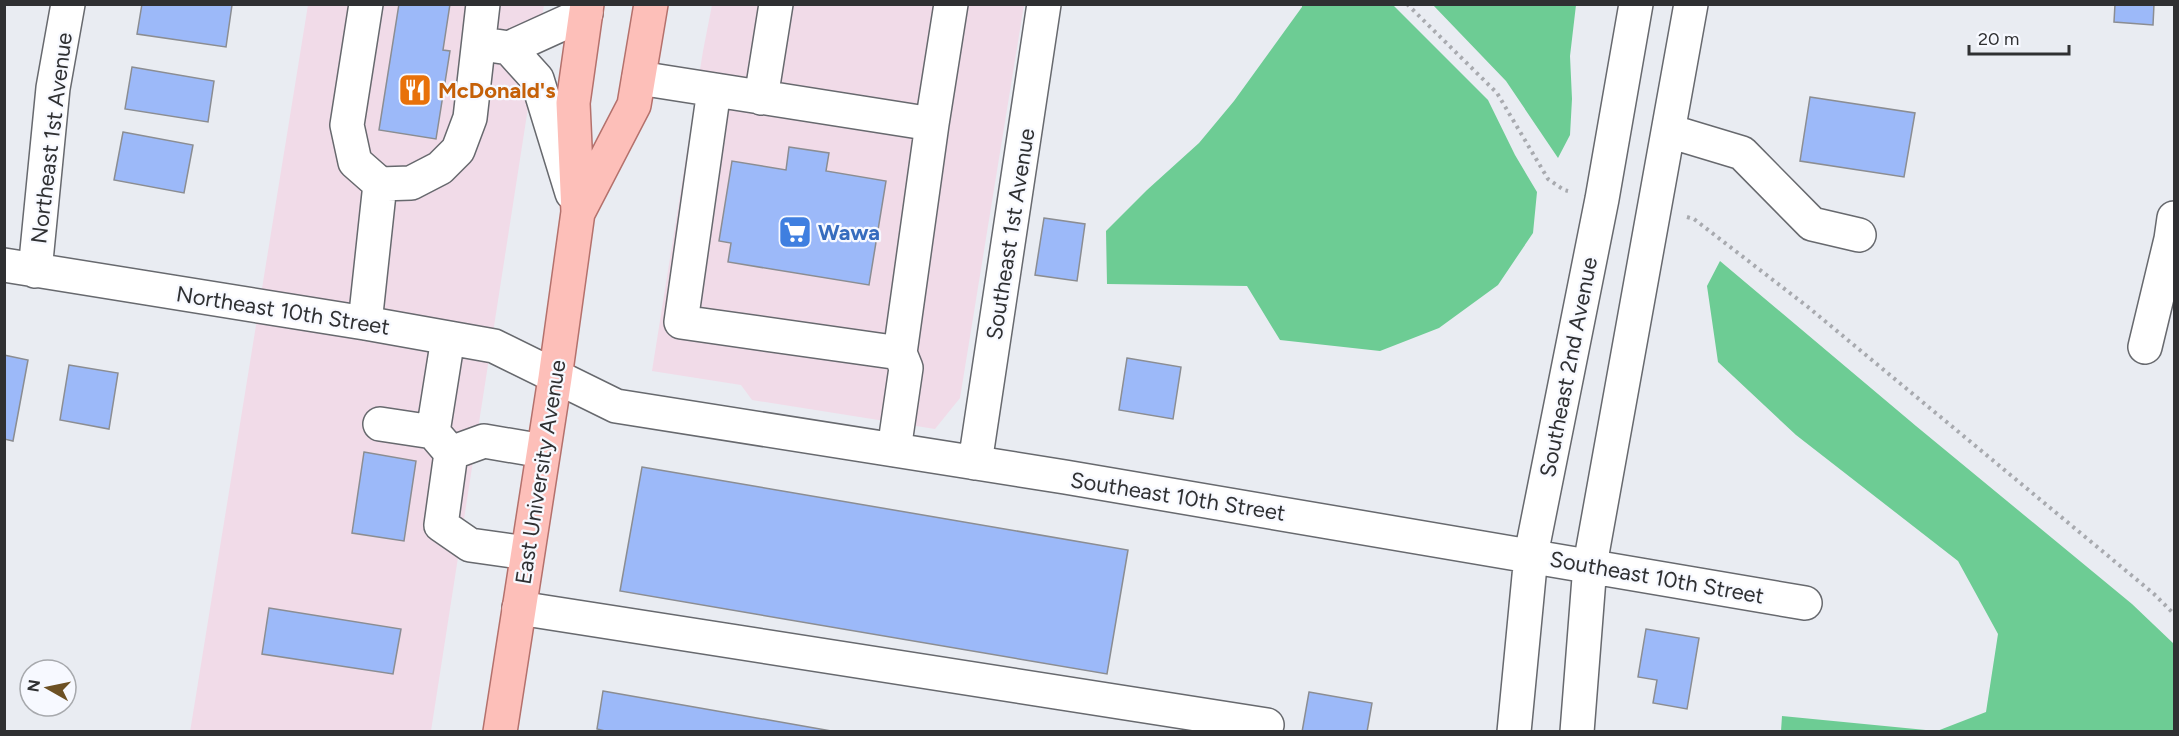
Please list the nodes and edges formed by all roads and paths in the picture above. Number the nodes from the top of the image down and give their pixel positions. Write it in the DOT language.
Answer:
graph roads {
  1 [pos="68,4"];
  2 [pos="366,4"];
  3 [pos="387,4"];
  4 [pos="483,4"];
  5 [pos="651,4"];
  6 [pos="776,4"];
  7 [pos="951,4"];
  8 [pos="1044,4"];
  9 [pos="1407,4"];
  10 [pos="1636,4"];
  11 [pos="1691,4"];
  12 [pos="586,9"];
  13 [pos="494,45"];
  14 [pos="639,78"];
  15 [pos="714,90"];
  16 [pos="761,98"];
  17 [pos="932,124"];
  18 [pos="347,125"];
  19 [pos="1668,131"];
  20 [pos="380,184"];
  21 [pos="1577,193"];
  22 [pos="578,213"];
  23 [pos="1682,216"];
  24 [pos="2175,218"];
  25 [pos="1859,235"];
  26 [pos="20,268"];
  27 [pos="365,322"];
  28 [pos="448,338"];
  29 [pos="2145,347"];
  30 [pos="900,353"];
  31 [pos="555,378"];
  32 [pos="380,424"];
  33 [pos="442,442"];
  34 [pos="894,450"];
  35 [pos="543,451"];
  36 [pos="975,463"];
  37 [pos="527,553"];
  38 [pos="1531,555"];
  39 [pos="1590,565"];
  40 [pos="1805,603"];
  41 [pos="519,608"];
  42 [pos="2175,614"];
  43 [pos="1267,725"];
  44 [pos="500,732"];
  45 [pos="1514,732"];
  46 [pos="1577,732"];
  1 -- 26 [label="street, Northeast 1st Avenue"];
  2 -- 18 [label="street"];
  3 -- 18 [label="street"];
  4 -- 13 [label="street"];
  5 -- 14 [label="main road, East University Avenue"];
  6 -- 16 [label="street"];
  7 -- 17 [label="street"];
  8 -- 36 [label="street, Southeast 1st Avenue"];
  9 -- 21 [label="path"];
  10 -- 38 [label="street, Southeast 2nd Avenue"];
  11 -- 19 [label="street"];
  12 -- 13 [label="street"];
  12 -- 22 [label="main road, East University Avenue"];
  13 -- 20 [label="street"];
  13 -- 22 [label="street"];
  14 -- 15 [label="street"];
  14 -- 22 [label="main road, East University Avenue"];
  15 -- 16 [label="street"];
  15 -- 30 [label="street"];
  16 -- 17 [label="street"];
  17 -- 30 [label="street"];
  18 -- 20 [label="street"];
  19 -- 25 [label="street"];
  19 -- 39 [label="street"];
  20 -- 27 [label="street"];
  22 -- 31 [label="main road, East University Avenue"];
  23 -- 42 [label="path"];
  24 -- 29 [label="street"];
  26 -- 27 [label="street, Northeast 10th Street"];
  27 -- 28 [label="street, Northeast 10th Street"];
  28 -- 31 [label="street, Northeast 10th Street"];
  28 -- 33 [label="street"];
  30 -- 34 [label="street"];
  31 -- 34 [label="street, Southeast 10th Street"];
  31 -- 35 [label="main road, East University Avenue"];
  32 -- 33 [label="street"];
  33 -- 35 [label="street"];
  33 -- 37 [label="street"];
  34 -- 36 [label="street, Southeast 10th Street"];
  35 -- 37 [label="main road, East University Avenue"];
  36 -- 38 [label="street, Southeast 10th Street"];
  37 -- 41 [label="main road, East University Avenue"];
  38 -- 39 [label="street, Southeast 10th Street"];
  38 -- 45 [label="street, Southeast 2nd Avenue"];
  39 -- 40 [label="street, Southeast 10th Street"];
  39 -- 46 [label="street"];
  41 -- 43 [label="street"];
  41 -- 44 [label="main road, East University Avenue"];
}
